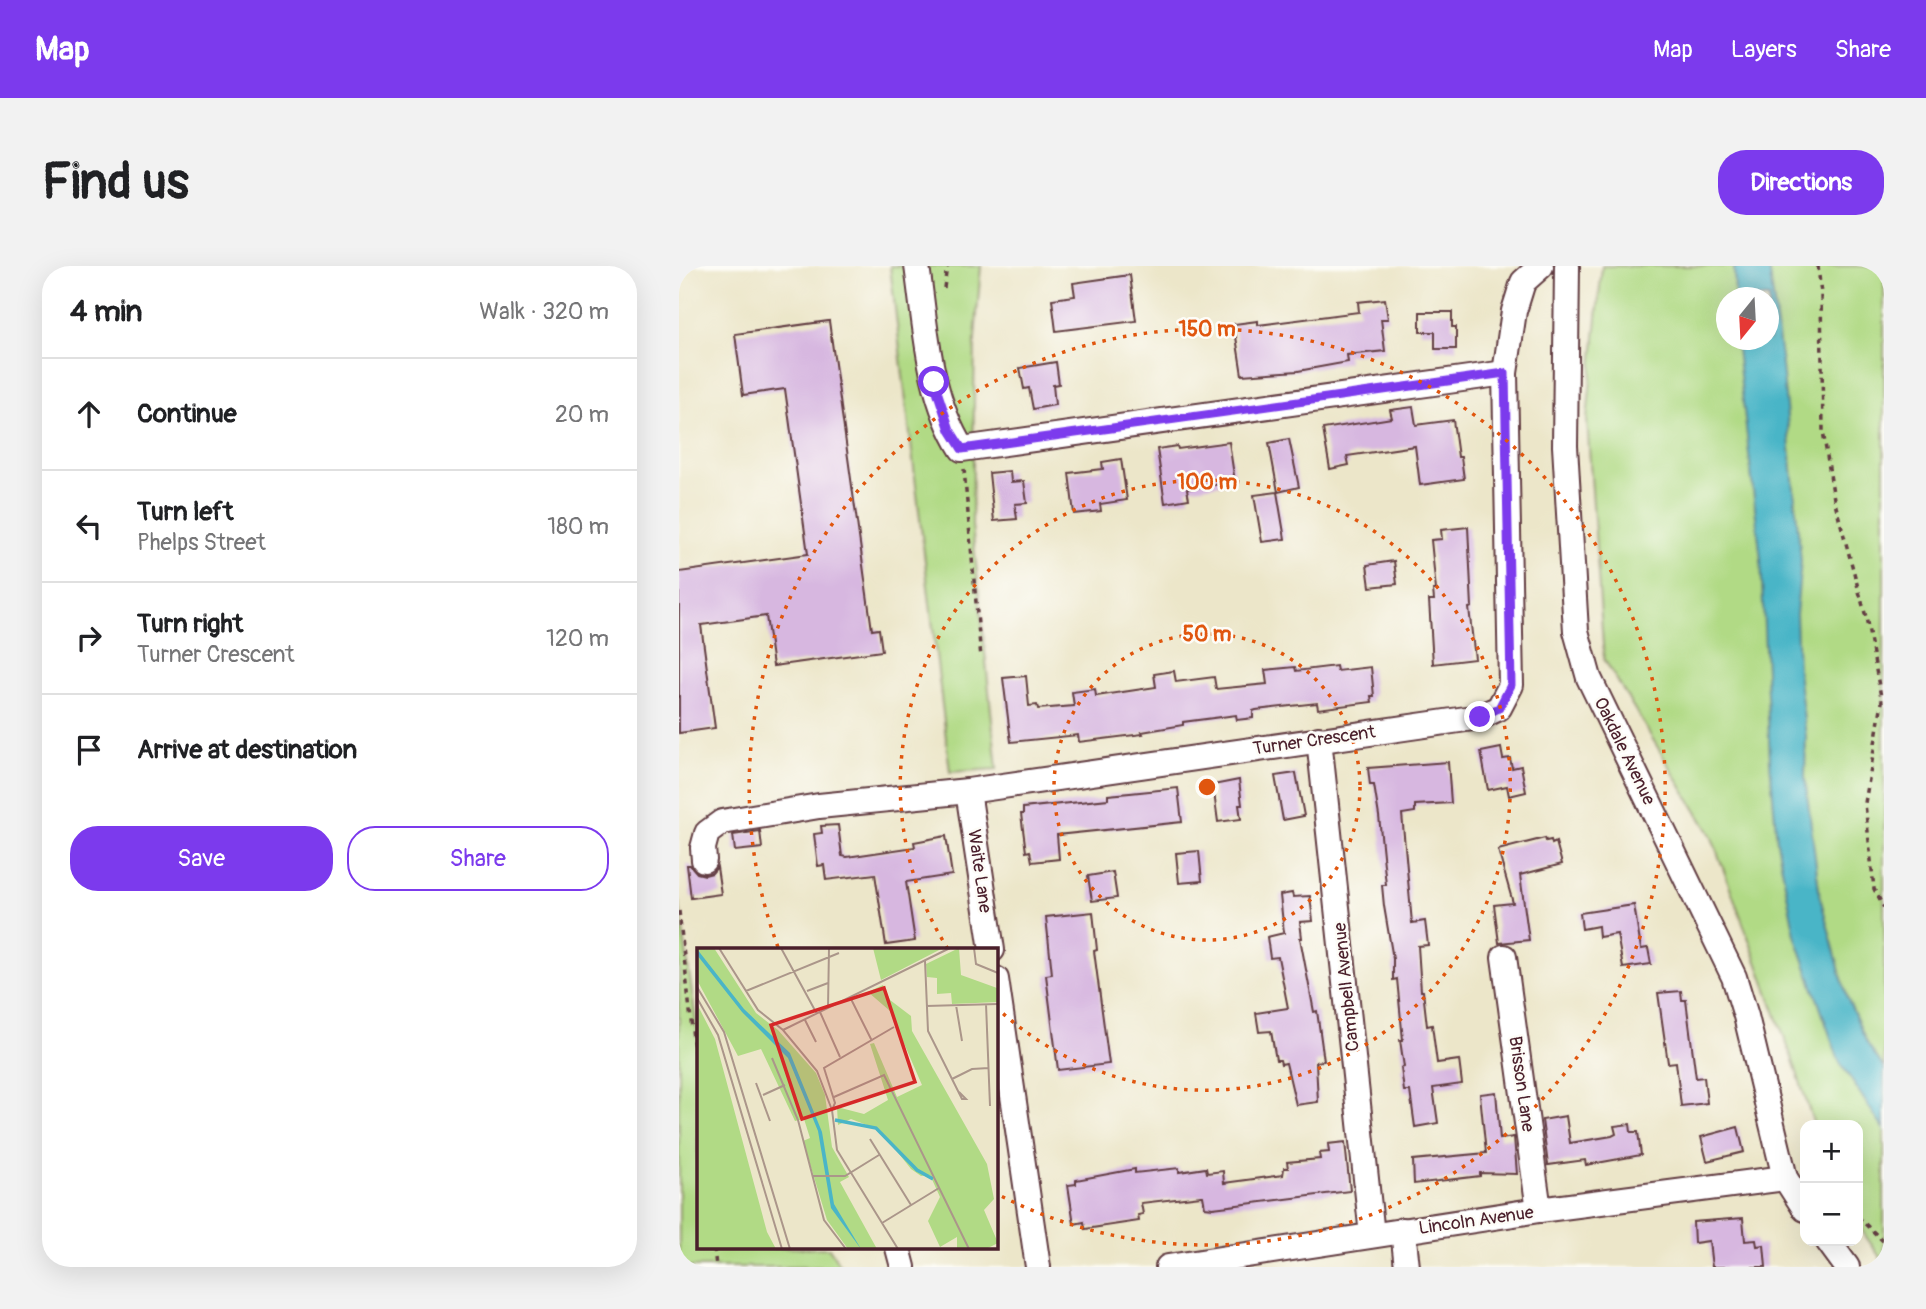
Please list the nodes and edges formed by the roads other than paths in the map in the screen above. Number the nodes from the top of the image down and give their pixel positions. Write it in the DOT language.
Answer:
graph roads {
  1 [pos="917,266"];
  2 [pos="1541,266"];
  3 [pos="1567,266"];
  4 [pos="1505,373"];
  5 [pos="1319,739"];
  6 [pos="968,791"];
  7 [pos="704,860"];
  8 [pos="992,948"];
  9 [pos="1504,957"];
  10 [pos="997,986"];
  11 [pos="1785,1178"];
  12 [pos="1800,1201"];
  13 [pos="1539,1210"];
  14 [pos="1403,1230"];
  15 [pos="1372,1235"];
  16 [pos="1832,1246"];
  17 [pos="899,1250"];
  18 [pos="1278,1258"];
  19 [pos="903,1267"];
  20 [pos="1038,1267"];
  21 [pos="1168,1267"];
  22 [pos="1407,1267"];
  23 [pos="1847,1267"];
  1 -- 4 [label="street"];
  2 -- 4 [label="street, Turner Crescent"];
  3 -- 11 [label="street, Oakdale Avenue"];
  4 -- 5 [label="street, Turner Crescent"];
  5 -- 6 [label="street, Turner Crescent"];
  5 -- 15 [label="street, Campbell Avenue"];
  6 -- 7 [label="street, Turner Crescent"];
  6 -- 8 [label="street, Waite Lane"];
  9 -- 13 [label="street, Brisson Lane"];
  10 -- 20 [label="street"];
  11 -- 12 [label="street, Oakdale Avenue"];
  11 -- 13 [label="street, Lincoln Avenue"];
  13 -- 14 [label="street, Lincoln Avenue"];
  14 -- 15 [label="street, Lincoln Avenue"];
  14 -- 22 [label="street"];
  15 -- 18 [label="street, Lincoln Avenue"];
  16 -- 23 [label="street"];
  17 -- 19 [label="street"];
  18 -- 21 [label="street, Lincoln Avenue"];
}
